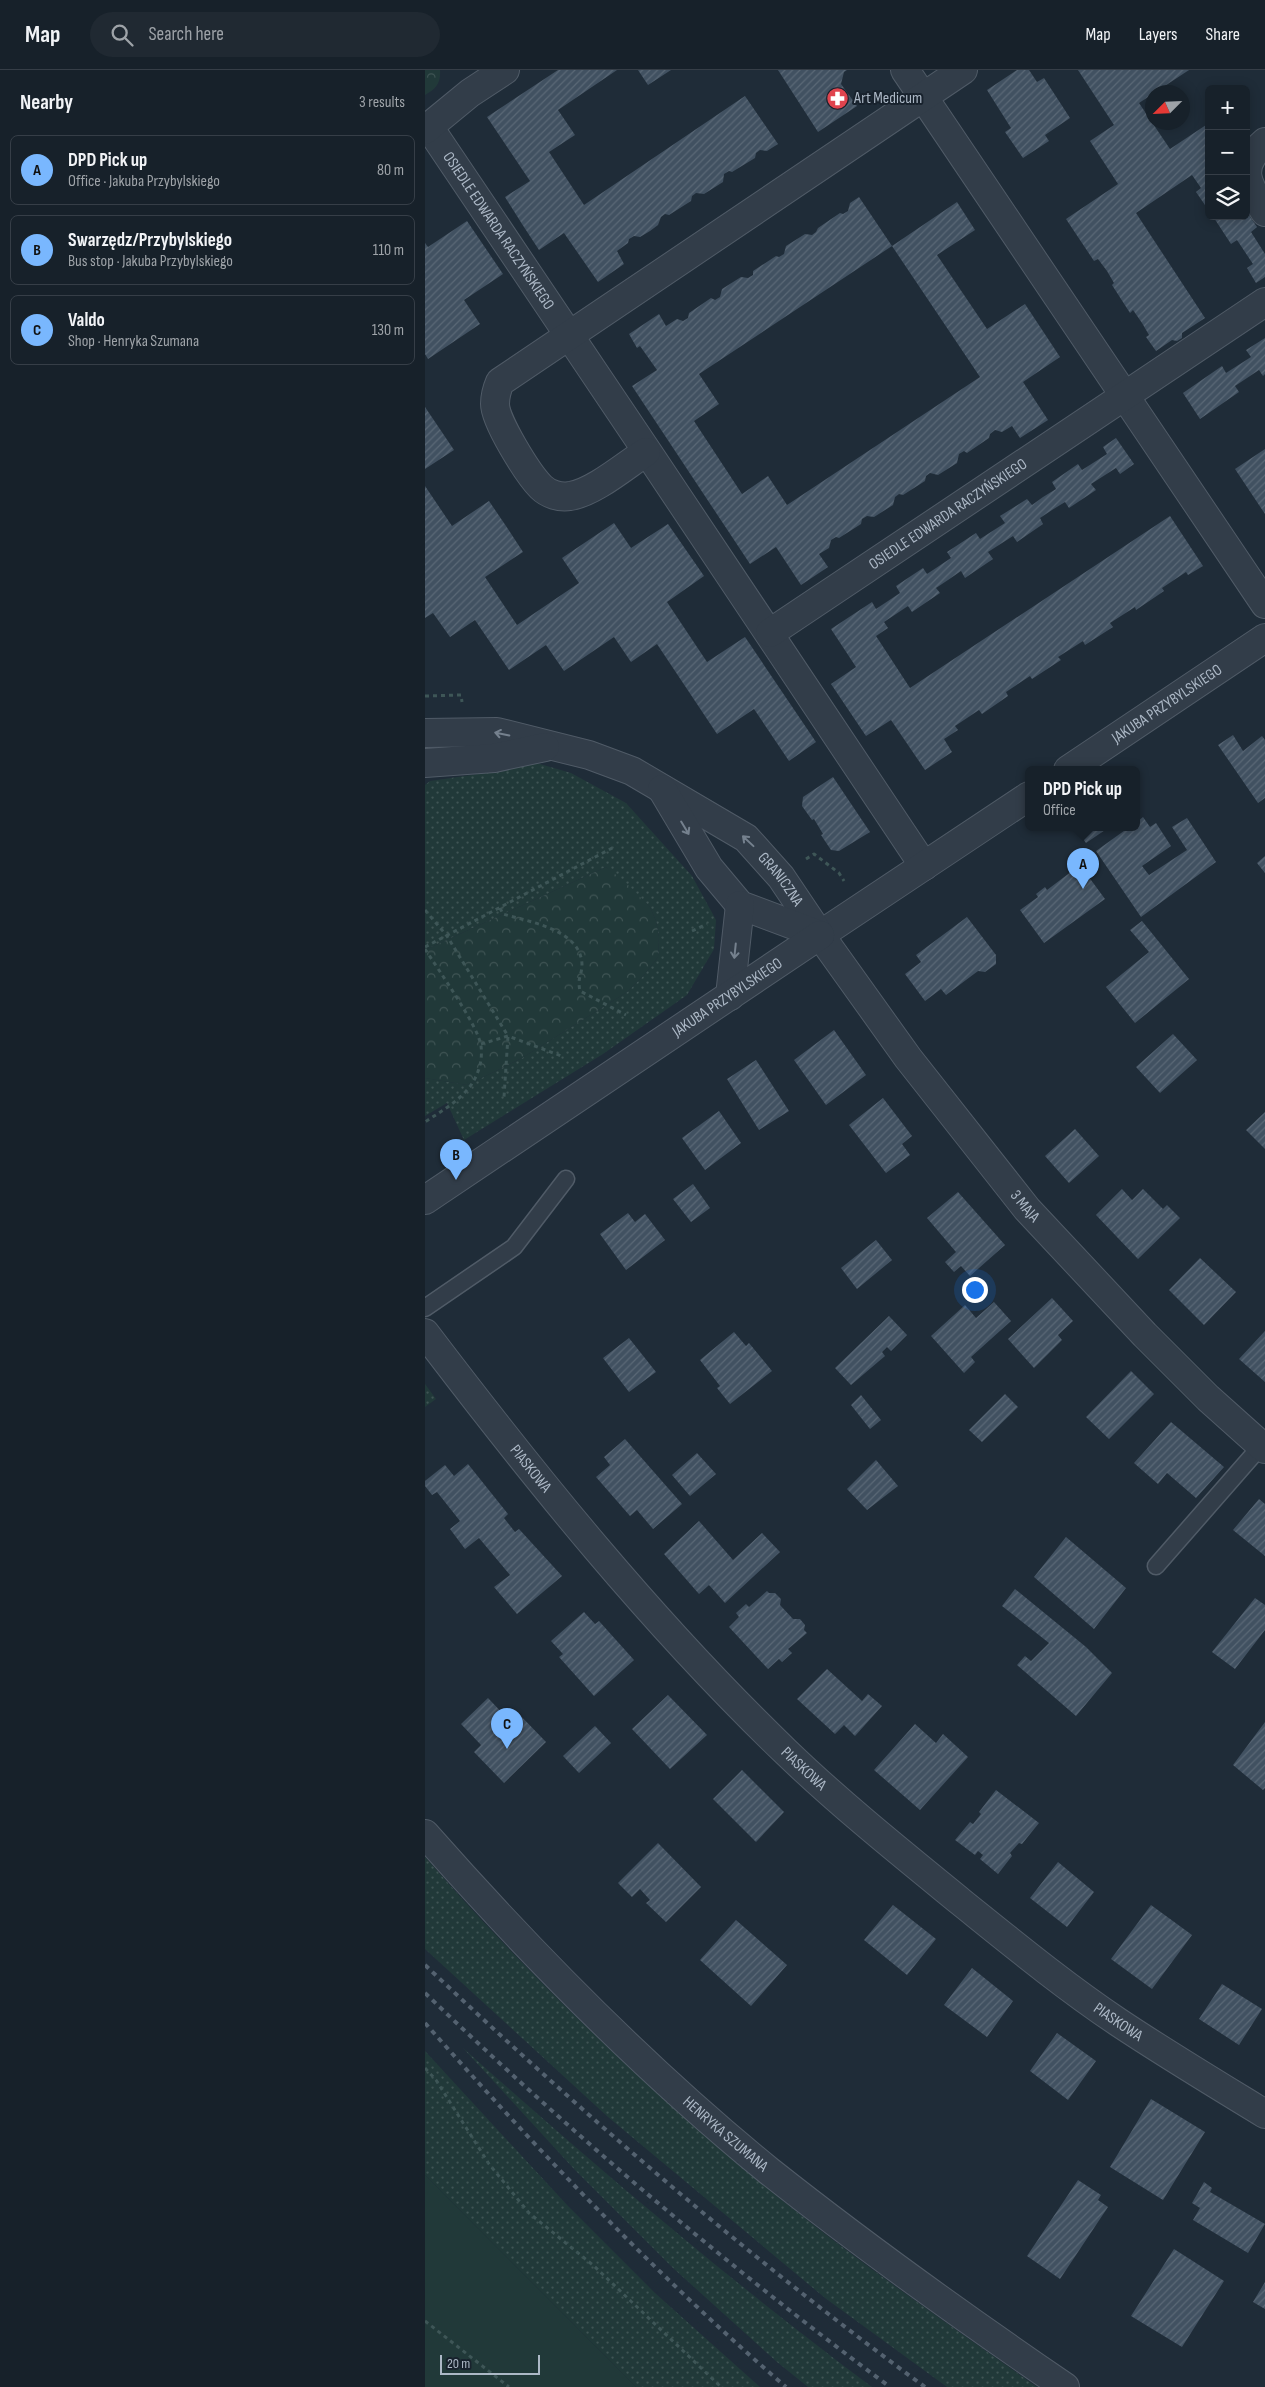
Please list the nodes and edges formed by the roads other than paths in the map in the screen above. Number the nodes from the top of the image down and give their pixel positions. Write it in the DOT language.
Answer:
graph roads {
  1 [pos="505,70"];
  2 [pos="905,70"];
  3 [pos="963,70"];
  4 [pos="923,97"];
  5 [pos="427,128"];
  6 [pos="1265,142"];
  7 [pos="1265,212"];
  8 [pos="1265,302"];
  9 [pos="569,336"];
  10 [pos="1125,395"];
  11 [pos="646,452"];
  12 [pos="1265,604"];
  13 [pos="770,633"];
  14 [pos="1265,638"];
  15 [pos="425,733"];
  16 [pos="549,746"];
  17 [pos="425,763"];
  18 [pos="1073,766"];
  19 [pos="660,786"];
  20 [pos="1025,799"];
  21 [pos="924,866"];
  22 [pos="740,905"];
  23 [pos="819,935"];
  24 [pos="730,996"];
  25 [pos="566,1179"];
  26 [pos="425,1200"];
  27 [pos="425,1308"];
  28 [pos="425,1334"];
  29 [pos="1263,1447"];
  30 [pos="1156,1566"];
  31 [pos="425,1834"];
  32 [pos="1265,2114"];
  33 [pos="1065,2387"];
  1 -- 5 [label="street, OSIEDLE EDWARDA RACZYŃSKIEGO"];
  2 -- 4 [label="street"];
  3 -- 4 [label="street"];
  4 -- 9 [label="street"];
  4 -- 10 [label="street"];
  5 -- 9 [label="street, OSIEDLE EDWARDA RACZYŃSKIEGO"];
  6 -- 7 [label="street"];
  8 -- 10 [label="street, OSIEDLE EDWARDA RACZYŃSKIEGO"];
  9 -- 11 [label="street, OSIEDLE EDWARDA RACZYŃSKIEGO"];
  9 -- 11 [label="street"];
  10 -- 12 [label="street"];
  10 -- 13 [label="street, OSIEDLE EDWARDA RACZYŃSKIEGO"];
  11 -- 13 [label="street, OSIEDLE EDWARDA RACZYŃSKIEGO"];
  13 -- 21 [label="street, OSIEDLE EDWARDA RACZYŃSKIEGO"];
  14 -- 18 [label="street, JAKUBA PRZYBYLSKIEGO"];
  16 -- 15 [label="street, GRANICZNA, one-way"];
  16 -- 17 [label="street, GRANICZNA"];
  16 -- 19 [label="street, GRANICZNA"];
  19 -- 22 [label="street, GRANICZNA, one-way"];
  23 -- 19 [label="street, GRANICZNA, one-way"];
  20 -- 21 [label="street, JAKUBA PRZYBYLSKIEGO"];
  21 -- 23 [label="street, JAKUBA PRZYBYLSKIEGO"];
  22 -- 23 [label="street, GRANICZNA"];
  22 -- 24 [label="street, one-way"];
  23 -- 24 [label="street, JAKUBA PRZYBYLSKIEGO"];
  23 -- 29 [label="street, 3 MAJA"];
  24 -- 26 [label="street, JAKUBA PRZYBYLSKIEGO"];
  25 -- 27 [label="lane"];
  28 -- 32 [label="street, PIASKOWA"];
  29 -- 30 [label="lane"];
  31 -- 33 [label="street, HENRYKA SZUMANA"];
}
